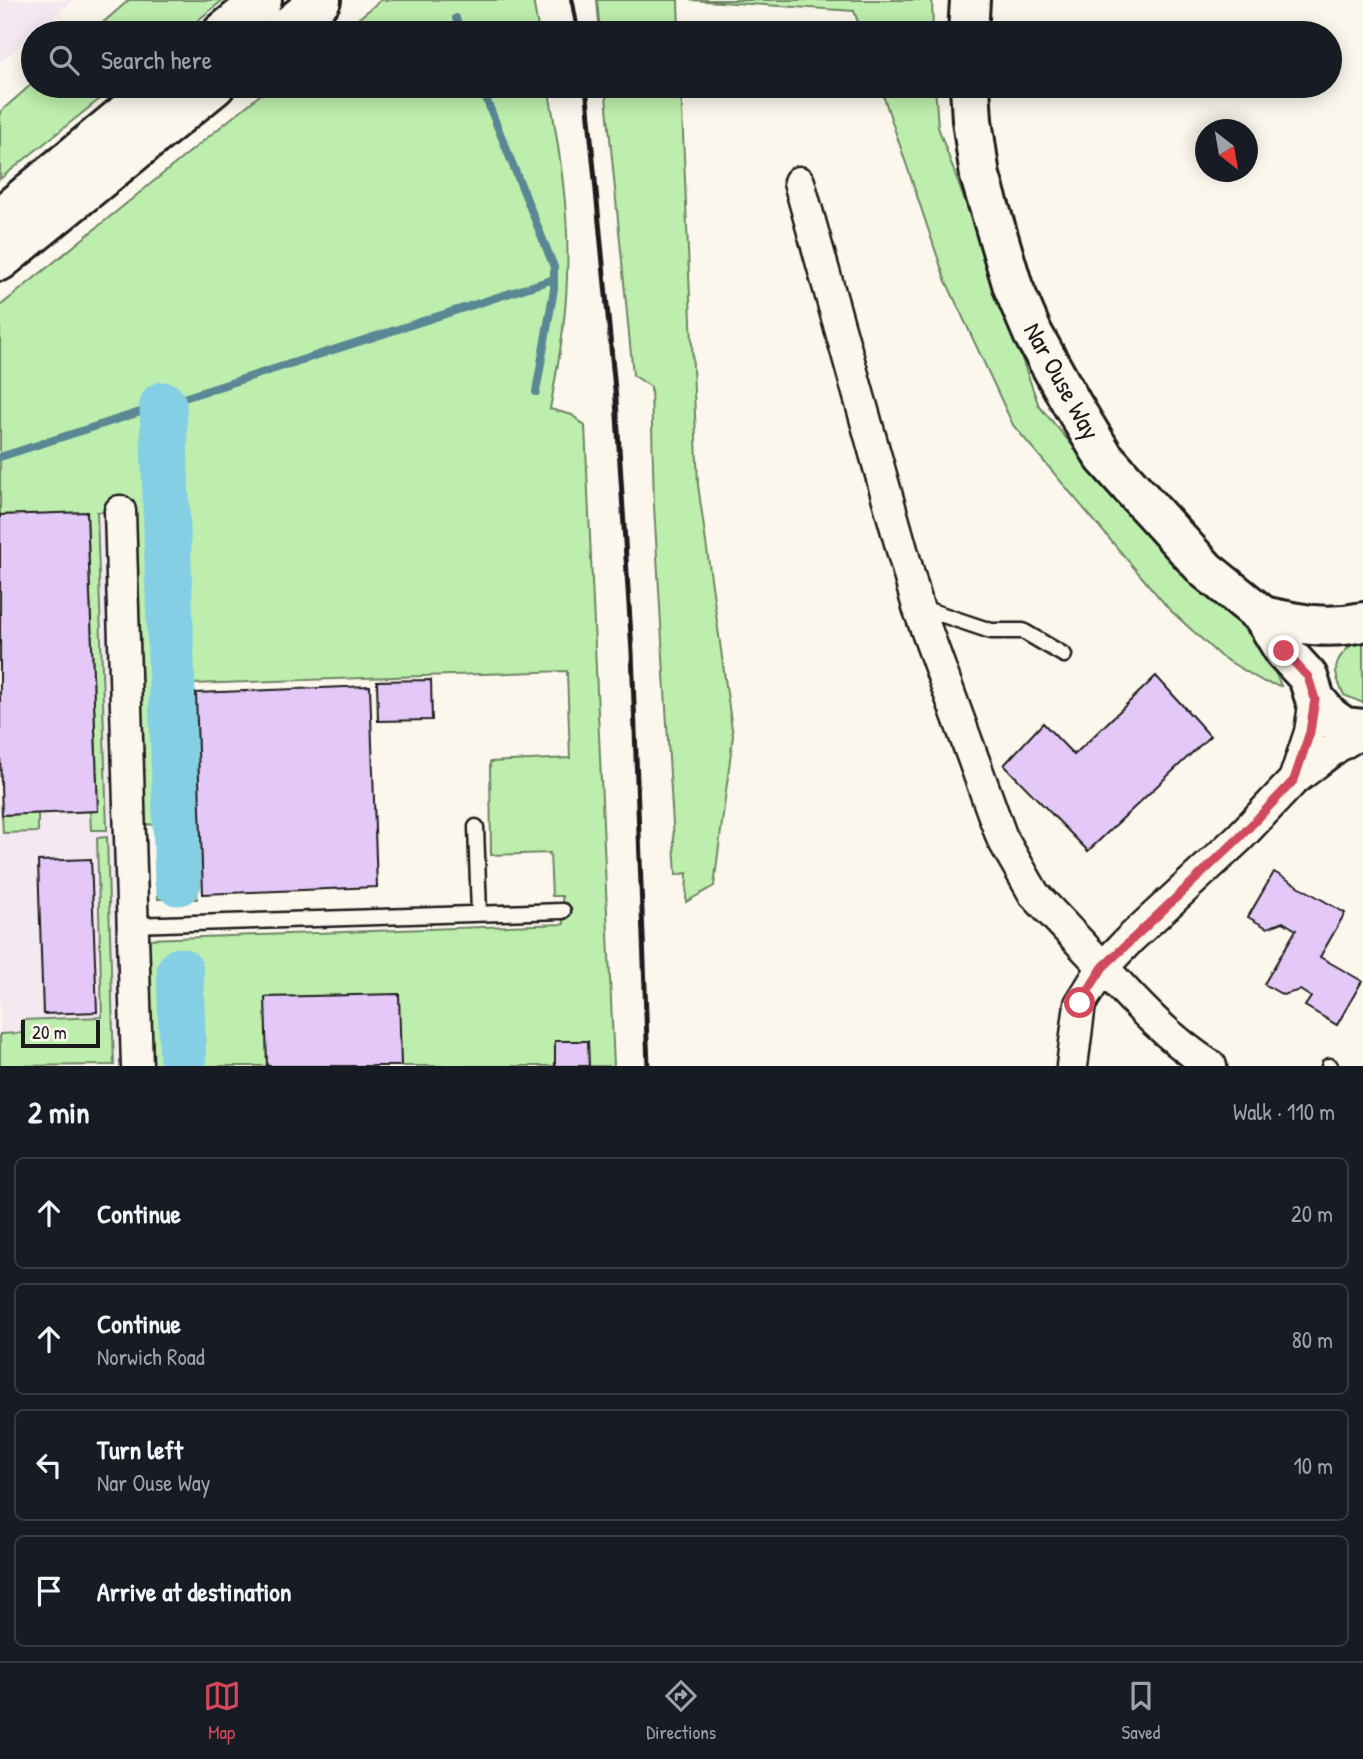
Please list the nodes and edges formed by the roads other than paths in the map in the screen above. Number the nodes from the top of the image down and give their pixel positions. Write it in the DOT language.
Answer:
graph roads {
  1 [pos="321,0"];
  2 [pos="970,0"];
  3 [pos="270,17"];
  4 [pos="969,21"];
  5 [pos="144,98"];
  6 [pos="200,98"];
  7 [pos="971,98"];
  8 [pos="799,182"];
  9 [pos="0,217"];
  10 [pos="0,261"];
  11 [pos="120,511"];
  12 [pos="918,607"];
  13 [pos="1263,616"];
  14 [pos="1351,624"];
  15 [pos="1063,655"];
  16 [pos="1311,688"];
  17 [pos="1363,731"];
  18 [pos="1294,780"];
  19 [pos="476,827"];
  20 [pos="564,911"];
  21 [pos="479,913"];
  22 [pos="132,925"];
  23 [pos="1103,967"];
  24 [pos="137,1066"];
  25 [pos="1072,1066"];
  26 [pos="1211,1066"];
  1 -- 3 [label="main road"];
  2 -- 4 [label="main road"];
  5 -- 9 [label="main road"];
  6 -- 10 [label="main road"];
  7 -- 13 [label="main road, Nar Ouse Way"];
  8 -- 12 [label="street"];
  11 -- 22 [label="street"];
  12 -- 15 [label="lane"];
  12 -- 23 [label="street"];
  13 -- 14 [label="main road, Nar Ouse Way"];
  13 -- 16 [label="main road, Nar Ouse Way"];
  14 -- 16 [label="main road, Nar Ouse Way"];
  16 -- 17 [label="main road, Nar Ouse Way"];
  16 -- 18 [label="street"];
  17 -- 18 [label="street"];
  18 -- 23 [label="street"];
  19 -- 21 [label="lane"];
  20 -- 21 [label="lane"];
  21 -- 22 [label="lane"];
  22 -- 24 [label="street"];
  23 -- 25 [label="street"];
  23 -- 26 [label="street"];
}
